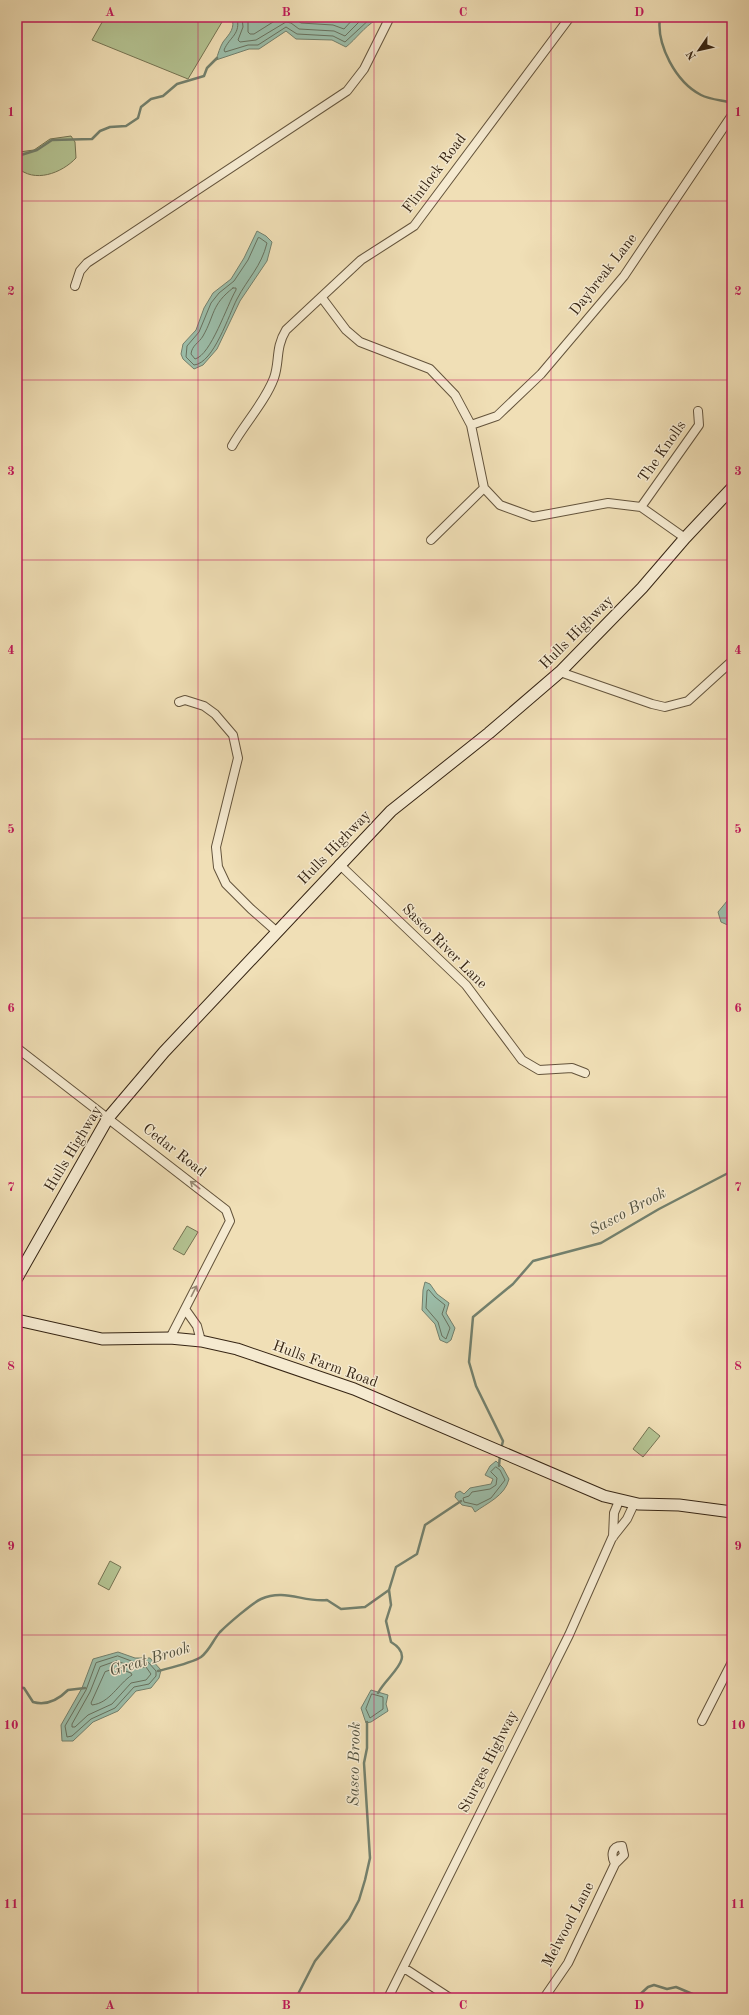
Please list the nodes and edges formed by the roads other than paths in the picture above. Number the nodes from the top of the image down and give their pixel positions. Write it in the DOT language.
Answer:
graph roads {
  1 [pos="390,17"];
  2 [pos="570,17"];
  3 [pos="732,114"];
  4 [pos="74,286"];
  5 [pos="322,298"];
  6 [pos="698,411"];
  7 [pos="471,425"];
  8 [pos="232,446"];
  9 [pos="484,488"];
  10 [pos="732,488"];
  11 [pos="641,507"];
  12 [pos="685,538"];
  13 [pos="431,540"];
  14 [pos="732,661"];
  15 [pos="560,672"];
  16 [pos="179,702"];
  17 [pos="340,864"];
  18 [pos="276,931"];
  19 [pos="17,1048"];
  20 [pos="585,1073"];
  21 [pos="108,1118"];
  22 [pos="17,1278"];
  23 [pos="185,1309"];
  24 [pos="17,1320"];
  25 [pos="170,1338"];
  26 [pos="201,1341"];
  27 [pos="619,1501"];
  28 [pos="634,1504"];
  29 [pos="732,1512"];
  30 [pos="612,1538"];
  31 [pos="732,1662"];
  32 [pos="702,1721"];
  33 [pos="615,1864"];
  34 [pos="404,1968"];
  35 [pos="388,1998"];
  36 [pos="450,1998"];
  37 [pos="544,1998"];
  1 -- 4 [label="street"];
  2 -- 5 [label="street, Flintlock Road"];
  3 -- 7 [label="street, Daybreak Lane"];
  5 -- 7 [label="street"];
  5 -- 8 [label="street, Flintlock Road"];
  6 -- 11 [label="street, The Knolls"];
  7 -- 9 [label="street"];
  9 -- 11 [label="street"];
  9 -- 13 [label="street"];
  10 -- 12 [label="street, Hulls Highway"];
  11 -- 12 [label="street"];
  12 -- 15 [label="street, Hulls Highway"];
  14 -- 15 [label="street"];
  15 -- 17 [label="street, Hulls Highway"];
  16 -- 18 [label="street"];
  17 -- 18 [label="street, Hulls Highway"];
  17 -- 20 [label="street, Sasco River Lane"];
  18 -- 21 [label="street, Hulls Highway"];
  19 -- 21 [label="street, Cedar Road"];
  21 -- 22 [label="street, Hulls Highway"];
  23 -- 21 [label="street, Cedar Road, one-way"];
  23 -- 25 [label="street, Cedar Road"];
  23 -- 26 [label="street"];
  24 -- 25 [label="street, Hulls Farm Road"];
  25 -- 26 [label="street, Hulls Farm Road"];
  26 -- 27 [label="street, Hulls Farm Road"];
  27 -- 28 [label="street, Hulls Farm Road"];
  27 -- 30 [label="street, Sturges Highway"];
  28 -- 29 [label="street, Hulls Farm Road"];
  28 -- 30 [label="street, Sturges Highway"];
  30 -- 34 [label="street, Sturges Highway"];
  31 -- 32 [label="street"];
  33 -- 37 [label="street, Melwood Lane"];
  34 -- 35 [label="street, Sturges Highway"];
  34 -- 36 [label="street"];
}
